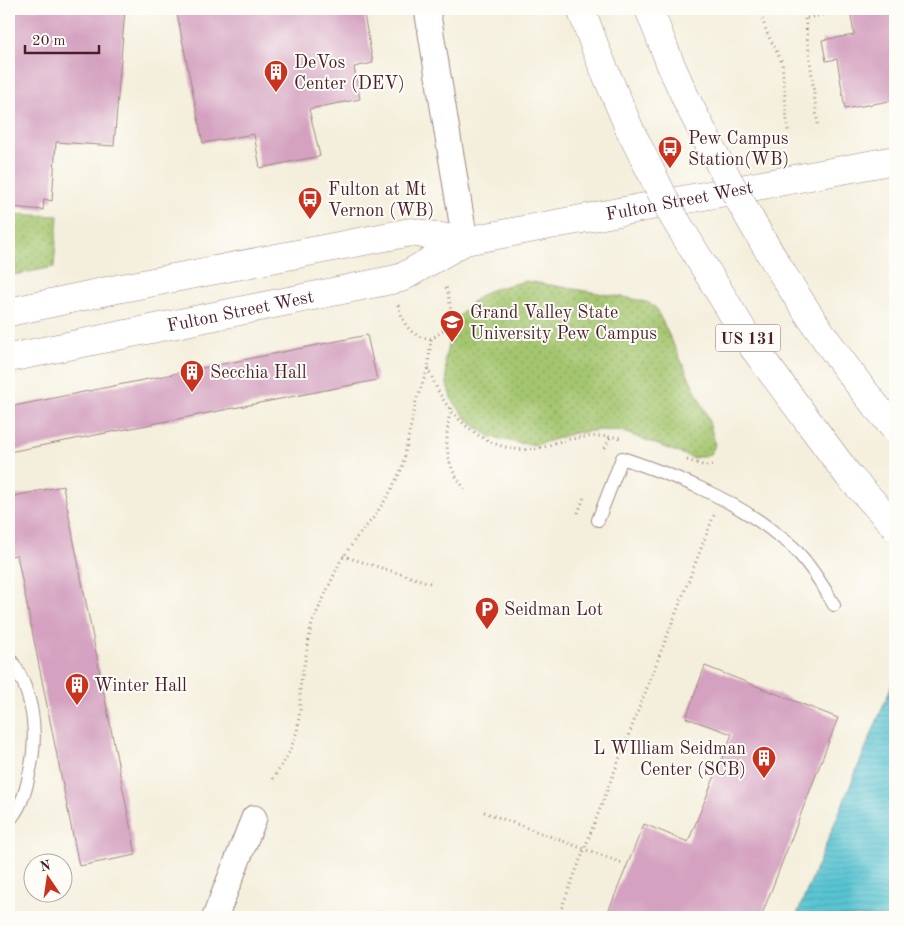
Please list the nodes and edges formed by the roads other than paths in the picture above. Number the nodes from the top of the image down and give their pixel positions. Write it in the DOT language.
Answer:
graph roads {
  1 [pos="426,9"];
  2 [pos="581,9"];
  3 [pos="649,9"];
  4 [pos="895,160"];
  5 [pos="465,241"];
  6 [pos="9,312"];
  7 [pos="9,358"];
  8 [pos="895,428"];
  9 [pos="598,520"];
  10 [pos="895,526"];
  11 [pos="834,605"];
  12 [pos="9,656"];
  13 [pos="254,818"];
  14 [pos="9,821"];
  15 [pos="215,917"];
  1 -- 5 [label="street"];
  2 -- 10 [label="main road, US 131, bridge"];
  3 -- 8 [label="main road, bridge"];
  4 -- 5 [label="main road, Fulton Street West"];
  5 -- 6 [label="main road, Fulton Street West"];
  5 -- 7 [label="main road, Fulton Street West"];
  9 -- 11 [label="lane"];
  12 -- 14 [label="lane"];
  13 -- 15 [label="street"];
}
